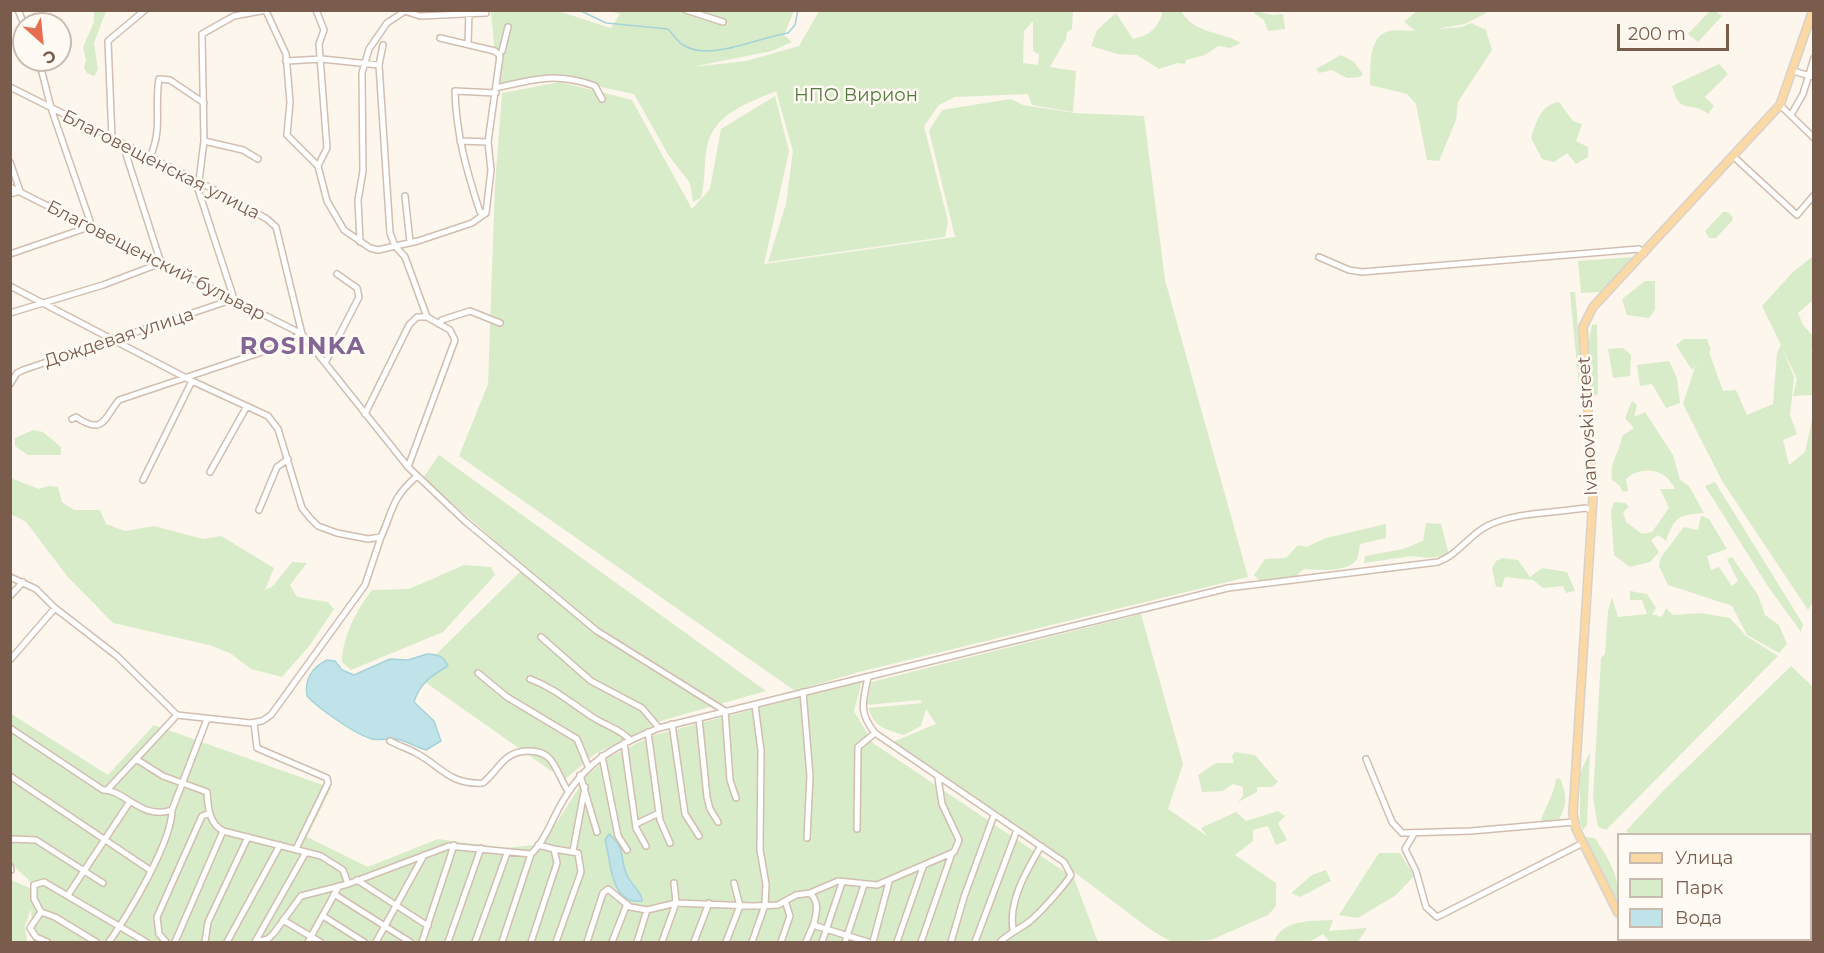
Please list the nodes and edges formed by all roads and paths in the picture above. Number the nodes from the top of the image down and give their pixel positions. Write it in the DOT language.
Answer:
graph roads {
  1 [pos="145,10"];
  2 [pos="266,10"];
  3 [pos="316,10"];
  4 [pos="686,10"];
  5 [pos="1813,10"];
  6 [pos="469,12"];
  7 [pos="486,13"];
  8 [pos="723,22"];
  9 [pos="508,27"];
  10 [pos="440,38"];
  11 [pos="468,44"];
  12 [pos="384,45"];
  13 [pos="502,51"];
  14 [pos="1814,58"];
  15 [pos="322,59"];
  16 [pos="286,61"];
  17 [pos="365,64"];
  18 [pos="380,68"];
  19 [pos="1793,71"];
  20 [pos="42,72"];
  21 [pos="1811,76"];
  22 [pos="10,87"];
  23 [pos="496,91"];
  24 [pos="602,99"];
  25 [pos="204,103"];
  26 [pos="1780,105"];
  27 [pos="51,108"];
  28 [pos="1791,115"];
  29 [pos="1814,138"];
  30 [pos="112,139"];
  31 [pos="204,141"];
  32 [pos="460,141"];
  33 [pos="488,142"];
  34 [pos="123,145"];
  35 [pos="150,157"];
  36 [pos="1734,157"];
  37 [pos="258,159"];
  38 [pos="10,162"];
  39 [pos="318,166"];
  40 [pos="198,181"];
  41 [pos="10,187"];
  42 [pos="20,191"];
  43 [pos="10,194"];
  44 [pos="1814,195"];
  45 [pos="405,196"];
  46 [pos="486,213"];
  47 [pos="89,227"];
  48 [pos="360,242"];
  49 [pos="410,242"];
  50 [pos="395,246"];
  51 [pos="10,254"];
  52 [pos="1644,254"];
  53 [pos="1319,257"];
  54 [pos="161,263"];
  55 [pos="337,274"];
  56 [pos="10,286"];
  57 [pos="234,299"];
  58 [pos="42,303"];
  59 [pos="10,313"];
  60 [pos="426,317"];
  61 [pos="500,322"];
  62 [pos="439,324"];
  63 [pos="302,334"];
  64 [pos="114,339"];
  65 [pos="326,361"];
  66 [pos="189,379"];
  67 [pos="10,384"];
  68 [pos="247,406"];
  69 [pos="365,414"];
  70 [pos="72,419"];
  71 [pos="288,459"];
  72 [pos="408,467"];
  73 [pos="210,472"];
  74 [pos="417,476"];
  75 [pos="143,480"];
  76 [pos="259,510"];
  77 [pos="1592,510"];
  78 [pos="381,537"];
  79 [pos="10,578"];
  80 [pos="22,582"];
  81 [pos="10,596"];
  82 [pos="55,608"];
  83 [pos="542,637"];
  84 [pos="10,660"];
  85 [pos="478,673"];
  86 [pos="868,677"];
  87 [pos="530,679"];
  88 [pos="803,692"];
  89 [pos="755,705"];
  90 [pos="725,711"];
  91 [pos="177,715"];
  92 [pos="699,718"];
  93 [pos="207,719"];
  94 [pos="254,723"];
  95 [pos="672,724"];
  96 [pos="10,728"];
  97 [pos="659,728"];
  98 [pos="648,732"];
  99 [pos="875,733"];
  100 [pos="630,740"];
  101 [pos="390,741"];
  102 [pos="624,743"];
  103 [pos="602,756"];
  104 [pos="136,759"];
  105 [pos="1366,759"];
  106 [pos="588,766"];
  107 [pos="580,775"];
  108 [pos="10,776"];
  109 [pos="938,778"];
  110 [pos="182,782"];
  111 [pos="585,787"];
  112 [pos="108,789"];
  113 [pos="568,791"];
  114 [pos="736,798"];
  115 [pos="129,803"];
  116 [pos="172,810"];
  117 [pos="210,813"];
  118 [pos="659,813"];
  119 [pos="994,815"];
  120 [pos="718,822"];
  121 [pos="1574,822"];
  122 [pos="636,824"];
  123 [pos="857,829"];
  124 [pos="1017,830"];
  125 [pos="223,831"];
  126 [pos="597,831"];
  127 [pos="1414,834"];
  128 [pos="699,836"];
  129 [pos="248,837"];
  130 [pos="807,838"];
  131 [pos="104,840"];
  132 [pos="10,841"];
  133 [pos="670,843"];
  134 [pos="1583,843"];
  135 [pos="280,845"];
  136 [pos="454,845"];
  137 [pos="538,845"];
  138 [pos="646,846"];
  139 [pos="1041,846"];
  140 [pos="481,848"];
  141 [pos="296,849"];
  142 [pos="554,849"];
  143 [pos="627,850"];
  144 [pos="573,851"];
  145 [pos="306,852"];
  146 [pos="507,853"];
  147 [pos="952,853"];
  148 [pos="531,854"];
  149 [pos="424,855"];
  150 [pos="923,867"];
  151 [pos="150,870"];
  152 [pos="84,871"];
  153 [pos="357,880"];
  154 [pos="838,881"];
  155 [pos="889,882"];
  156 [pos="103,883"];
  157 [pos="674,883"];
  158 [pos="734,883"];
  159 [pos="348,884"];
  160 [pos="864,885"];
  161 [pos="339,886"];
  162 [pos="810,893"];
  163 [pos="334,894"];
  164 [pos="68,895"];
  165 [pos="784,901"];
  166 [pos="676,903"];
  167 [pos="709,903"];
  168 [pos="627,904"];
  169 [pos="765,905"];
  170 [pos="397,906"];
  171 [pos="740,906"];
  172 [pos="647,910"];
  173 [pos="1617,911"];
  174 [pos="41,912"];
  175 [pos="323,916"];
  176 [pos="283,920"];
  177 [pos="814,923"];
  178 [pos="428,926"];
  179 [pos="120,927"];
  180 [pos="385,927"];
  181 [pos="1013,930"];
  182 [pos="827,931"];
  183 [pos="848,936"];
  184 [pos="310,940"];
  185 [pos="271,941"];
  186 [pos="47,942"];
  187 [pos="96,942"];
  188 [pos="109,942"];
  189 [pos="146,942"];
  190 [pos="166,942"];
  191 [pos="175,942"];
  192 [pos="205,942"];
  193 [pos="228,942"];
  194 [pos="255,942"];
  195 [pos="320,942"];
  196 [pos="364,942"];
  197 [pos="376,942"];
  198 [pos="410,942"];
  199 [pos="422,942"];
  200 [pos="448,942"];
  201 [pos="476,942"];
  202 [pos="502,942"];
  203 [pos="531,942"];
  204 [pos="556,942"];
  205 [pos="587,942"];
  206 [pos="612,942"];
  207 [pos="637,942"];
  208 [pos="662,942"];
  209 [pos="694,942"];
  210 [pos="726,942"];
  211 [pos="752,942"];
  212 [pos="781,942"];
  213 [pos="806,942"];
  214 [pos="822,942"];
  215 [pos="845,942"];
  216 [pos="868,942"];
  217 [pos="873,942"];
  218 [pos="897,942"];
  219 [pos="921,942"];
  220 [pos="951,942"];
  221 [pos="975,942"];
  222 [pos="1000,942"];
  1 -- 30 [label="street"];
  2 -- 16 [label="street"];
  2 -- 25 [label="street"];
  3 -- 15 [label="street"];
  4 -- 8 [label="street"];
  5 -- 19 [label="main road, Ivanovski street"];
  6 -- 7 [label="street"];
  6 -- 11 [label="street"];
  6 -- 17 [label="street"];
  9 -- 13 [label="street"];
  10 -- 11 [label="street"];
  11 -- 23 [label="street"];
  12 -- 18 [label="street"];
  14 -- 21 [label="street"];
  15 -- 16 [label="street"];
  15 -- 17 [label="street"];
  15 -- 39 [label="street"];
  16 -- 39 [label="street"];
  17 -- 18 [label="street"];
  17 -- 48 [label="street"];
  18 -- 50 [label="street"];
  19 -- 21 [label="street"];
  19 -- 26 [label="main road, Ivanovski street"];
  20 -- 27 [label="street"];
  21 -- 28 [label="street"];
  22 -- 27 [label="street, Благовещенская улица"];
  23 -- 24 [label="street"];
  23 -- 32 [label="street"];
  23 -- 33 [label="street"];
  25 -- 31 [label="street"];
  25 -- 35 [label="street"];
  26 -- 28 [label="street"];
  26 -- 36 [label="main road, Ivanovski street"];
  27 -- 30 [label="street, Благовещенская улица"];
  27 -- 47 [label="street"];
  28 -- 29 [label="street"];
  30 -- 34 [label="street, Благовещенская улица"];
  31 -- 37 [label="street"];
  31 -- 40 [label="street"];
  32 -- 33 [label="street"];
  32 -- 46 [label="street"];
  33 -- 46 [label="street"];
  34 -- 35 [label="street, Благовещенская улица"];
  34 -- 54 [label="street"];
  35 -- 40 [label="street, Благовещенская улица"];
  36 -- 44 [label="street"];
  36 -- 52 [label="main road, Ivanovski street"];
  38 -- 42 [label="street"];
  39 -- 48 [label="street"];
  40 -- 57 [label="street"];
  40 -- 63 [label="street, Благовещенская улица"];
  41 -- 42 [label="street, Благовещенский бульвар"];
  42 -- 43 [label="street"];
  42 -- 47 [label="street, Благовещенский бульвар"];
  45 -- 49 [label="street"];
  46 -- 49 [label="street"];
  47 -- 51 [label="street"];
  47 -- 54 [label="street, Благовещенский бульвар"];
  48 -- 50 [label="street"];
  49 -- 50 [label="street"];
  50 -- 60 [label="street"];
  52 -- 53 [label="street"];
  52 -- 77 [label="main road, Ivanovski street"];
  54 -- 57 [label="street, Благовещенский бульвар"];
  54 -- 58 [label="street"];
  55 -- 65 [label="street"];
  56 -- 58 [label="street"];
  57 -- 63 [label="street, Благовещенский бульвар"];
  57 -- 64 [label="street, Дождевая улица"];
  58 -- 59 [label="street"];
  58 -- 64 [label="street"];
  60 -- 62 [label="street"];
  60 -- 69 [label="street"];
  61 -- 62 [label="street"];
  62 -- 72 [label="street"];
  63 -- 65 [label="street"];
  63 -- 66 [label="street"];
  64 -- 66 [label="street"];
  64 -- 67 [label="street, Дождевая улица"];
  65 -- 69 [label="street"];
  66 -- 68 [label="street"];
  66 -- 70 [label="street"];
  66 -- 75 [label="street"];
  68 -- 71 [label="street"];
  68 -- 73 [label="street"];
  69 -- 72 [label="street"];
  71 -- 76 [label="street"];
  71 -- 78 [label="street"];
  72 -- 74 [label="street"];
  74 -- 78 [label="street"];
  74 -- 90 [label="street"];
  77 -- 86 [label="street"];
  77 -- 121 [label="main road, Ivanovski street"];
  78 -- 94 [label="street"];
  79 -- 80 [label="street"];
  80 -- 81 [label="street"];
  80 -- 82 [label="street"];
  82 -- 84 [label="street"];
  82 -- 91 [label="street"];
  83 -- 97 [label="street"];
  85 -- 106 [label="street"];
  86 -- 88 [label="street"];
  86 -- 99 [label="street"];
  87 -- 100 [label="street"];
  88 -- 89 [label="street"];
  88 -- 130 [label="street"];
  89 -- 90 [label="street"];
  89 -- 169 [label="street"];
  90 -- 92 [label="street"];
  90 -- 114 [label="street"];
  91 -- 93 [label="street"];
  91 -- 104 [label="street"];
  92 -- 95 [label="street"];
  92 -- 120 [label="street"];
  93 -- 94 [label="street"];
  93 -- 110 [label="street"];
  94 -- 141 [label="street"];
  95 -- 97 [label="street"];
  95 -- 128 [label="street"];
  96 -- 112 [label="street"];
  97 -- 98 [label="street"];
  98 -- 100 [label="street"];
  98 -- 118 [label="street"];
  99 -- 109 [label="street"];
  99 -- 123 [label="street"];
  100 -- 102 [label="street"];
  101 -- 113 [label="street"];
  102 -- 103 [label="street"];
  102 -- 122 [label="street"];
  103 -- 106 [label="street"];
  103 -- 143 [label="street"];
  104 -- 110 [label="street"];
  104 -- 112 [label="street"];
  105 -- 127 [label="street"];
  106 -- 107 [label="street"];
  107 -- 111 [label="street"];
  107 -- 113 [label="street"];
  108 -- 131 [label="street"];
  109 -- 119 [label="street"];
  109 -- 147 [label="street"];
  110 -- 116 [label="street"];
  110 -- 117 [label="street"];
  111 -- 126 [label="street"];
  111 -- 144 [label="street"];
  112 -- 115 [label="street"];
  113 -- 137 [label="street"];
  115 -- 116 [label="street"];
  115 -- 131 [label="street"];
  116 -- 151 [label="street"];
  117 -- 125 [label="street"];
  117 -- 190 [label="street"];
  118 -- 122 [label="street"];
  118 -- 133 [label="street"];
  119 -- 124 [label="street"];
  119 -- 220 [label="street"];
  121 -- 127 [label="street"];
  121 -- 134 [label="main road, Ivanovski street"];
  122 -- 138 [label="street"];
  124 -- 139 [label="street"];
  124 -- 221 [label="street"];
  125 -- 129 [label="street"];
  125 -- 191 [label="street"];
  127 -- 134 [label="street"];
  129 -- 135 [label="street"];
  129 -- 192 [label="street"];
  131 -- 151 [label="street"];
  131 -- 152 [label="street"];
  132 -- 152 [label="street"];
  134 -- 173 [label="main road, Ivanovski street"];
  135 -- 141 [label="street"];
  135 -- 193 [label="street"];
  136 -- 140 [label="street"];
  136 -- 149 [label="street"];
  136 -- 178 [label="street"];
  137 -- 142 [label="street"];
  137 -- 148 [label="street"];
  139 -- 181 [label="street"];
  139 -- 181 [label="street"];
  140 -- 146 [label="street"];
  140 -- 200 [label="street"];
  141 -- 145 [label="street"];
  142 -- 144 [label="street"];
  142 -- 203 [label="street"];
  144 -- 204 [label="street"];
  145 -- 159 [label="street"];
  145 -- 194 [label="street"];
  146 -- 148 [label="street"];
  146 -- 201 [label="street"];
  147 -- 150 [label="street"];
  147 -- 219 [label="street"];
  148 -- 202 [label="street"];
  149 -- 153 [label="street"];
  149 -- 170 [label="street"];
  150 -- 155 [label="street"];
  150 -- 218 [label="street"];
  151 -- 179 [label="street"];
  152 -- 156 [label="street"];
  152 -- 164 [label="street"];
  153 -- 159 [label="street"];
  153 -- 170 [label="street"];
  154 -- 160 [label="street"];
  154 -- 162 [label="street"];
  154 -- 182 [label="street"];
  155 -- 160 [label="street"];
  155 -- 217 [label="street"];
  157 -- 166 [label="street"];
  158 -- 171 [label="street"];
  159 -- 161 [label="street"];
  160 -- 183 [label="street"];
  161 -- 163 [label="street"];
  161 -- 176 [label="street"];
  162 -- 165 [label="street"];
  162 -- 177 [label="street"];
  163 -- 175 [label="street"];
  163 -- 180 [label="street"];
  164 -- 174 [label="street"];
  164 -- 179 [label="street"];
  165 -- 169 [label="street"];
  165 -- 212 [label="street"];
  166 -- 167 [label="street"];
  166 -- 172 [label="street"];
  166 -- 208 [label="street"];
  167 -- 171 [label="street"];
  167 -- 209 [label="street"];
  168 -- 172 [label="street"];
  168 -- 205 [label="street"];
  168 -- 206 [label="street"];
  169 -- 171 [label="street"];
  169 -- 211 [label="street"];
  170 -- 178 [label="street"];
  170 -- 180 [label="street"];
  171 -- 210 [label="street"];
  172 -- 207 [label="street"];
  174 -- 186 [label="street"];
  174 -- 187 [label="street"];
  175 -- 184 [label="street"];
  175 -- 196 [label="street"];
  176 -- 184 [label="street"];
  176 -- 185 [label="street"];
  177 -- 182 [label="street"];
  177 -- 213 [label="street"];
  178 -- 199 [label="street"];
  179 -- 188 [label="street"];
  179 -- 189 [label="street"];
  180 -- 197 [label="street"];
  180 -- 198 [label="street"];
  181 -- 222 [label="street"];
  182 -- 183 [label="street"];
  182 -- 214 [label="street"];
  183 -- 215 [label="street"];
  183 -- 216 [label="street"];
  184 -- 195 [label="street"];
  185 -- 194 [label="street"];
}
